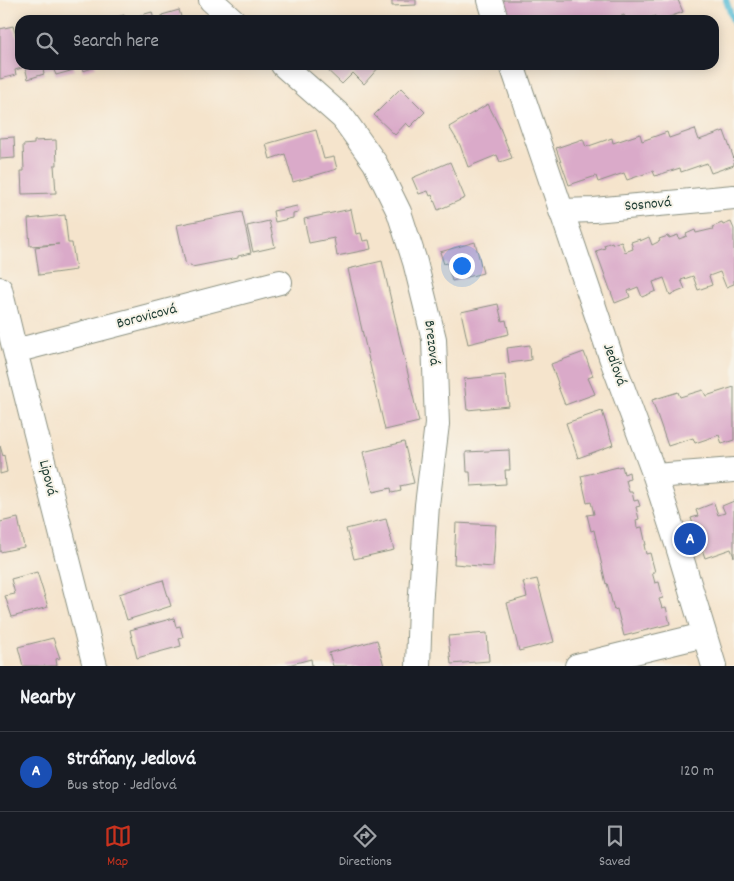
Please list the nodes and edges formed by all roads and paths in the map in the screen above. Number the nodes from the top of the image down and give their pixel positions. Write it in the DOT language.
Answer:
graph roads {
  1 [pos="211,0"];
  2 [pos="490,0"];
  3 [pos="228,15"];
  4 [pos="494,15"];
  5 [pos="289,70"];
  6 [pos="514,70"];
  7 [pos="734,197"];
  8 [pos="561,211"];
  9 [pos="280,282"];
  10 [pos="0,289"];
  11 [pos="15,351"];
  12 [pos="734,470"];
  13 [pos="655,476"];
  14 [pos="704,634"];
  15 [pos="96,666"];
  16 [pos="418,666"];
  17 [pos="577,666"];
  18 [pos="714,666"];
  1 -- 3 [label="street"];
  2 -- 4 [label="street"];
  5 -- 16 [label="street, Brezová"];
  6 -- 8 [label="street, Jedľová"];
  7 -- 8 [label="street, Sosnová"];
  8 -- 13 [label="street, Jedľová"];
  9 -- 11 [label="street, Borovicová"];
  10 -- 11 [label="street, Lipová"];
  11 -- 15 [label="street, Lipová"];
  12 -- 13 [label="street"];
  13 -- 14 [label="street, Jedľová"];
  14 -- 17 [label="street"];
  14 -- 18 [label="street, Jedľová"];
}
